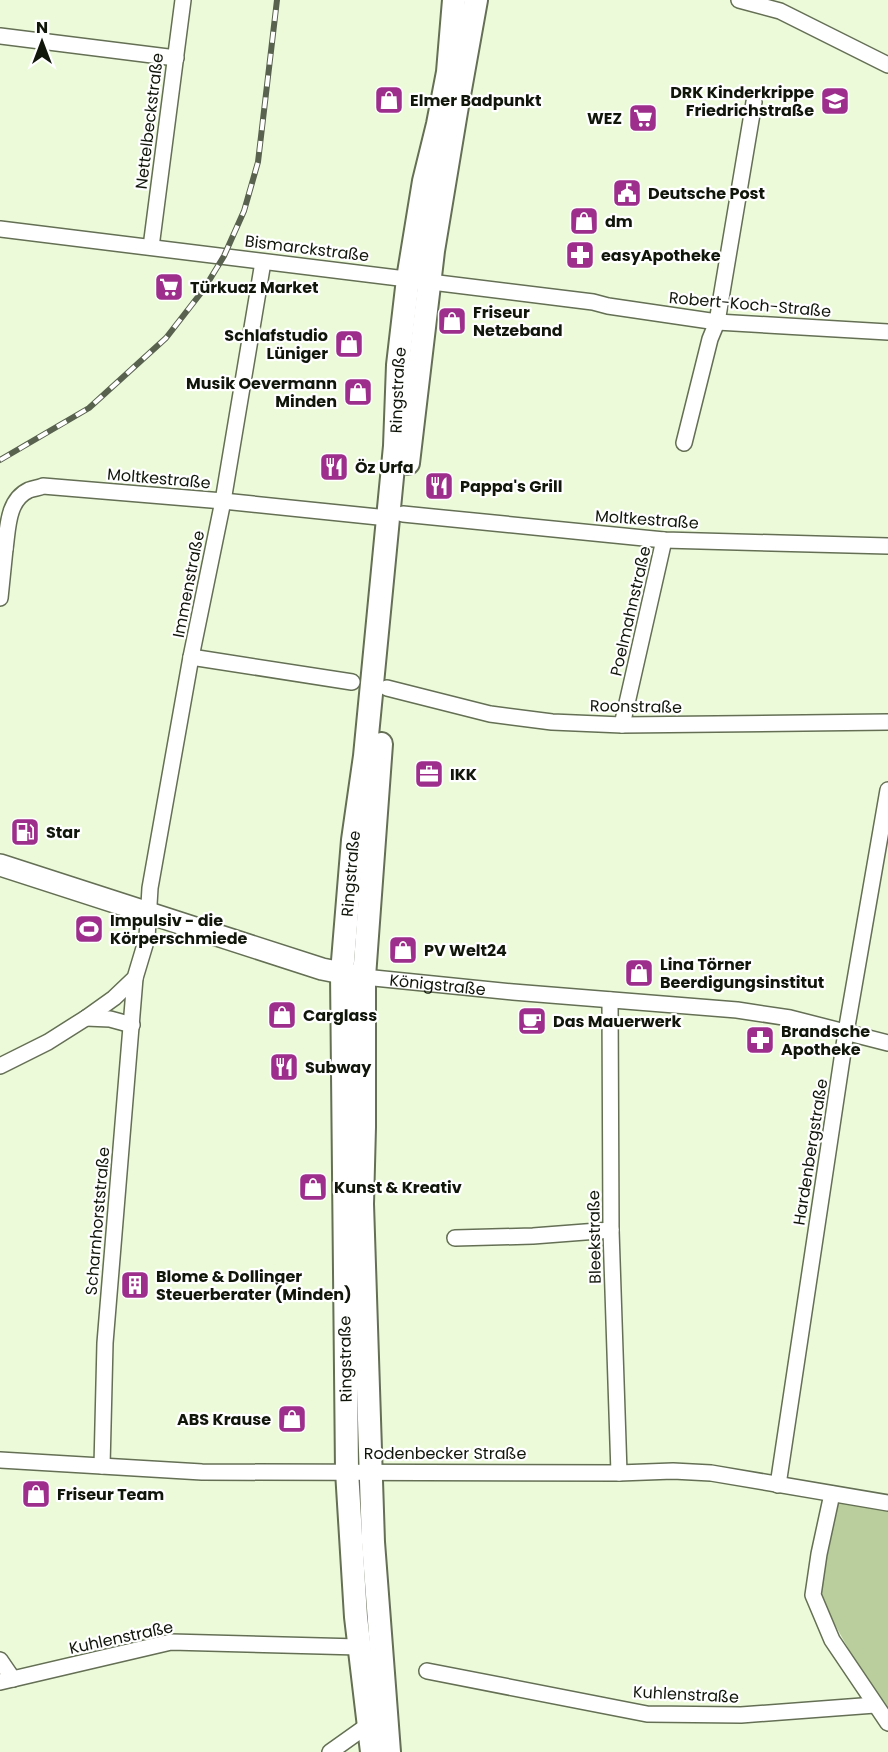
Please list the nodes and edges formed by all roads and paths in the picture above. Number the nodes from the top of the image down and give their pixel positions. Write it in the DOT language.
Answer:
graph roads {
  1 [pos="183,0"];
  2 [pos="454,0"];
  3 [pos="476,0"];
  4 [pos="739,0"];
  5 [pos="782,6"];
  6 [pos="0,36"];
  7 [pos="176,58"];
  8 [pos="888,65"];
  9 [pos="754,102"];
  10 [pos="0,229"];
  11 [pos="151,247"];
  12 [pos="263,262"];
  13 [pos="418,280"];
  14 [pos="608,306"];
  15 [pos="717,322"];
  16 [pos="888,332"];
  17 [pos="684,443"];
  18 [pos="223,501"];
  19 [pos="396,516"];
  20 [pos="664,540"];
  21 [pos="888,546"];
  22 [pos="2,548"];
  23 [pos="0,598"];
  24 [pos="191,657"];
  25 [pos="352,682"];
  26 [pos="387,688"];
  27 [pos="888,722"];
  28 [pos="622,725"];
  29 [pos="888,790"];
  30 [pos="0,866"];
  31 [pos="148,913"];
  32 [pos="353,975"];
  33 [pos="135,978"];
  34 [pos="610,1000"];
  35 [pos="86,1018"];
  36 [pos="132,1025"];
  37 [pos="846,1032"];
  38 [pos="888,1043"];
  39 [pos="0,1066"];
  40 [pos="611,1230"];
  41 [pos="455,1238"];
  42 [pos="0,1460"];
  43 [pos="102,1466"];
  44 [pos="358,1471"];
  45 [pos="619,1473"];
  46 [pos="778,1485"];
  47 [pos="832,1494"];
  48 [pos="888,1503"];
  49 [pos="358,1647"];
  50 [pos="0,1660"];
  51 [pos="428,1671"];
  52 [pos="6,1681"];
  53 [pos="875,1705"];
  54 [pos="888,1723"];
  55 [pos="368,1725"];
  56 [pos="330,1752"];
  57 [pos="372,1752"];
  58 [pos="389,1752"];
  1 -- 7 [label="street, Nettelbeckstraße"];
  2 -- 13 [label="main road, Ringstraße"];
  3 -- 13 [label="main road, Ringstraße"];
  4 -- 5 [label="street"];
  5 -- 8 [label="street"];
  6 -- 7 [label="street"];
  7 -- 11 [label="street, Nettelbeckstraße"];
  9 -- 15 [label="street"];
  10 -- 11 [label="street, Bismarckstraße"];
  11 -- 12 [label="street, Bismarckstraße"];
  12 -- 13 [label="street, Bismarckstraße"];
  12 -- 18 [label="street, Immenstraße"];
  13 -- 14 [label="street, Bismarckstraße"];
  13 -- 19 [label="main road, Ringstraße"];
  14 -- 15 [label="street, Robert-Koch-Straße"];
  15 -- 16 [label="street, Robert-Koch-Straße"];
  15 -- 17 [label="street"];
  18 -- 19 [label="street, Moltkestraße"];
  18 -- 22 [label="street, Moltkestraße"];
  18 -- 24 [label="street, Immenstraße"];
  19 -- 20 [label="street, Moltkestraße"];
  19 -- 26 [label="main road, Ringstraße"];
  19 -- 32 [label="main road, Ringstraße"];
  20 -- 21 [label="street, Moltkestraße"];
  20 -- 28 [label="street, Poelmahnstraße"];
  22 -- 23 [label="street, Moltkestraße"];
  24 -- 25 [label="street"];
  24 -- 31 [label="street, Immenstraße"];
  26 -- 28 [label="street, Roonstraße"];
  26 -- 32 [label="main road, Ringstraße"];
  27 -- 28 [label="street, Roonstraße"];
  29 -- 37 [label="street, Hardenbergstraße"];
  30 -- 31 [label="main road, Königstraße"];
  31 -- 32 [label="main road, Königstraße"];
  31 -- 33 [label="street, Immenstraße"];
  32 -- 34 [label="street, Königstraße"];
  32 -- 44 [label="main road, Ringstraße"];
  33 -- 35 [label="street"];
  33 -- 36 [label="street, Scharnhorststraße"];
  34 -- 37 [label="street, Königstraße"];
  34 -- 40 [label="street, Bleekstraße"];
  35 -- 36 [label="street"];
  35 -- 39 [label="street"];
  36 -- 43 [label="street, Scharnhorststraße"];
  37 -- 38 [label="street, Königstraße"];
  37 -- 46 [label="street, Hardenbergstraße"];
  40 -- 41 [label="street"];
  40 -- 45 [label="street, Bleekstraße"];
  42 -- 43 [label="street, Rodenbecker Straße"];
  43 -- 44 [label="street, Rodenbecker Straße"];
  44 -- 45 [label="street, Rodenbecker Straße"];
  44 -- 49 [label="main road, Ringstraße"];
  44 -- 58 [label="main road, Ringstraße"];
  45 -- 46 [label="street, Rodenbecker Straße"];
  46 -- 47 [label="street, Rodenbecker Straße"];
  47 -- 48 [label="street, Rodenbecker Straße"];
  47 -- 53 [label="street"];
  49 -- 52 [label="street, Kuhlenstraße"];
  49 -- 55 [label="main road, Ringstraße"];
  50 -- 52 [label="street"];
  51 -- 53 [label="street, Kuhlenstraße"];
  53 -- 54 [label="street"];
  55 -- 56 [label="street"];
  55 -- 57 [label="main road, Ringstraße"];
}
